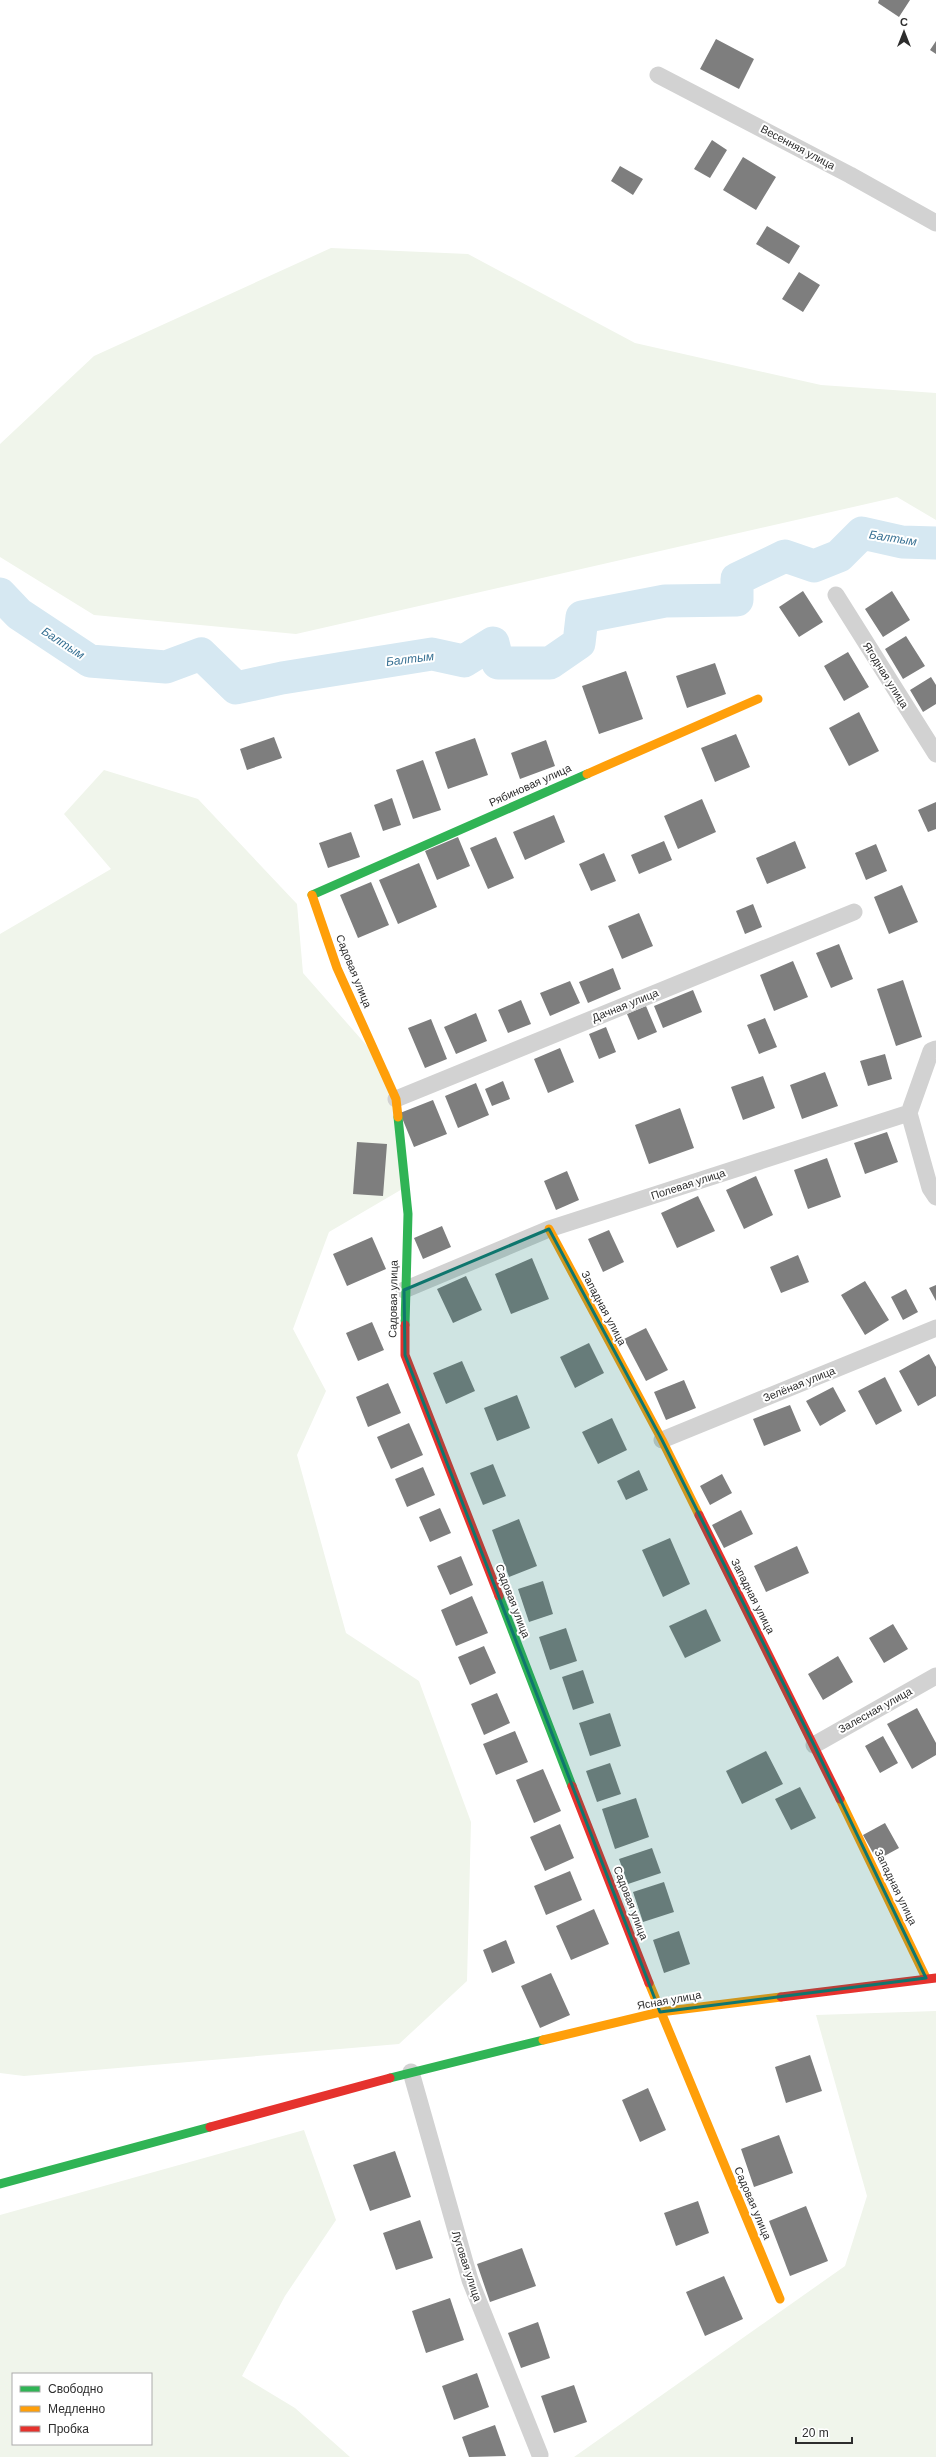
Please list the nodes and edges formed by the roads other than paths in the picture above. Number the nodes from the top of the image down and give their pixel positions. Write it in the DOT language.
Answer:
graph roads {
  1 [pos="658,75"];
  2 [pos="936,223"];
  3 [pos="836,595"];
  4 [pos="758,698"];
  5 [pos="936,754"];
  6 [pos="312,894"];
  7 [pos="854,912"];
  8 [pos="936,1049"];
  9 [pos="396,1099"];
  10 [pos="909,1113"];
  11 [pos="936,1197"];
  12 [pos="549,1229"];
  13 [pos="404,1290"];
  14 [pos="936,1328"];
  15 [pos="662,1440"];
  16 [pos="936,1676"];
  17 [pos="814,1745"];
  18 [pos="926,1978"];
  19 [pos="936,1978"];
  20 [pos="660,2012"];
  21 [pos="411,2072"];
  22 [pos="0,2184"];
  23 [pos="780,2299"];
  24 [pos="540,2455"];
  1 -- 2 [label="street, Весенняя улица"];
  3 -- 5 [label="street, Ягодная улица"];
  4 -- 6 [label="street, Рябиновая улица"];
  6 -- 9 [label="street, Садовая улица"];
  7 -- 9 [label="street, Дачная улица"];
  8 -- 10 [label="street"];
  9 -- 13 [label="street, Садовая улица"];
  10 -- 11 [label="street"];
  10 -- 12 [label="street, Полевая улица"];
  12 -- 13 [label="street, Полевая улица"];
  12 -- 15 [label="street, Западная улица"];
  13 -- 20 [label="street, Садовая улица"];
  14 -- 15 [label="street, Зелёная улица"];
  15 -- 17 [label="street, Западная улица"];
  16 -- 17 [label="street, Залесная улица"];
  17 -- 18 [label="street, Западная улица"];
  18 -- 19 [label="street, Ясная улица"];
  18 -- 20 [label="street, Ясная улица"];
  20 -- 21 [label="street, Ясная улица"];
  20 -- 23 [label="street, Садовая улица"];
  21 -- 22 [label="street, Ясная улица"];
  21 -- 24 [label="street, Луговая улица"];
}
